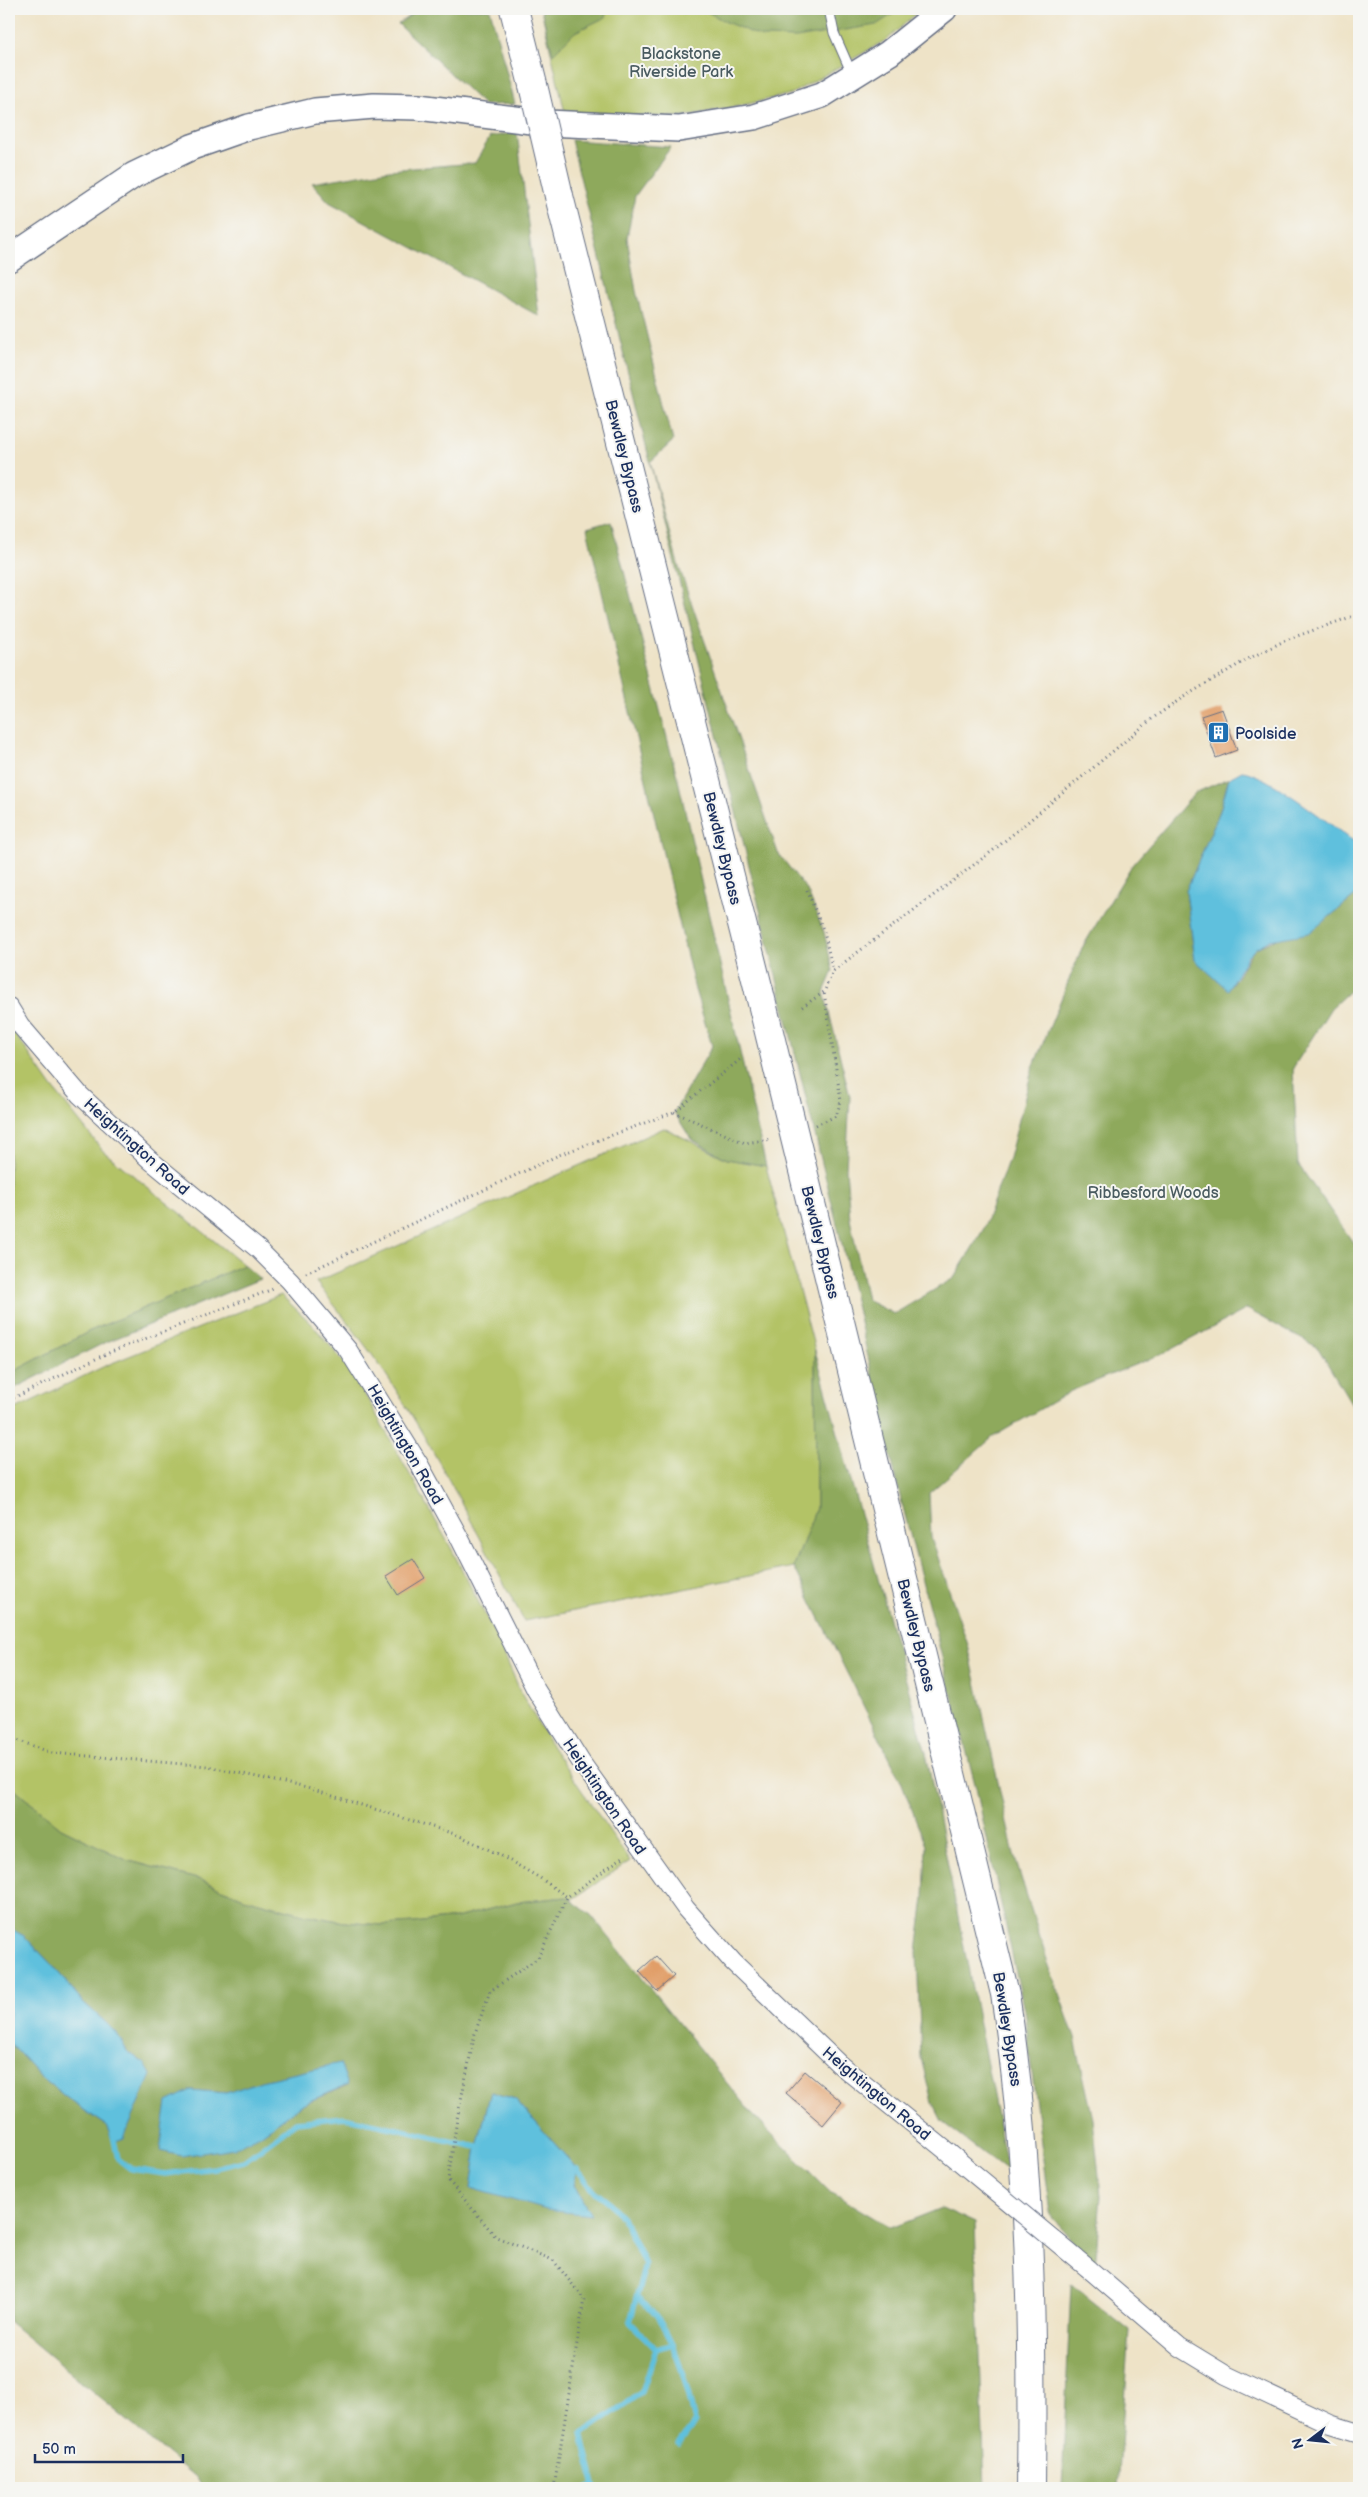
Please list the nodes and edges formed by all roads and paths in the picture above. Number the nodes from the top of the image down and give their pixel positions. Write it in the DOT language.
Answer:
graph roads {
  1 [pos="514,9"];
  2 [pos="829,9"];
  3 [pos="944,9"];
  4 [pos="853,76"];
  5 [pos="9,259"];
  6 [pos="1359,614"];
  7 [pos="808,890"];
  8 [pos="833,971"];
  9 [pos="824,992"];
  10 [pos="9,1007"];
  11 [pos="802,1008"];
  12 [pos="742,1058"];
  13 [pos="674,1112"];
  14 [pos="794,1134"];
  15 [pos="290,1281"];
  16 [pos="9,1400"];
  17 [pos="9,1738"];
  18 [pos="640,1847"];
  19 [pos="567,1897"];
  20 [pos="1359,2433"];
  21 [pos="554,2488"];
  22 [pos="1031,2488"];
  1 -- 14 [label="highway, Bewdley Bypass, bridge"];
  2 -- 4 [label="lane"];
  3 -- 4 [label="main road"];
  4 -- 5 [label="main road"];
  6 -- 8 [label="path"];
  7 -- 8 [label="path"];
  8 -- 9 [label="path"];
  9 -- 11 [label="path"];
  9 -- 14 [label="path"];
  10 -- 15 [label="street, Heightington Road"];
  12 -- 13 [label="path"];
  13 -- 14 [label="path"];
  13 -- 15 [label="path"];
  14 -- 22 [label="highway, Bewdley Bypass"];
  15 -- 16 [label="path"];
  15 -- 18 [label="street, Heightington Road"];
  17 -- 19 [label="path"];
  18 -- 19 [label="path"];
  18 -- 20 [label="street, Heightington Road, bridge"];
  19 -- 21 [label="path"];
}
